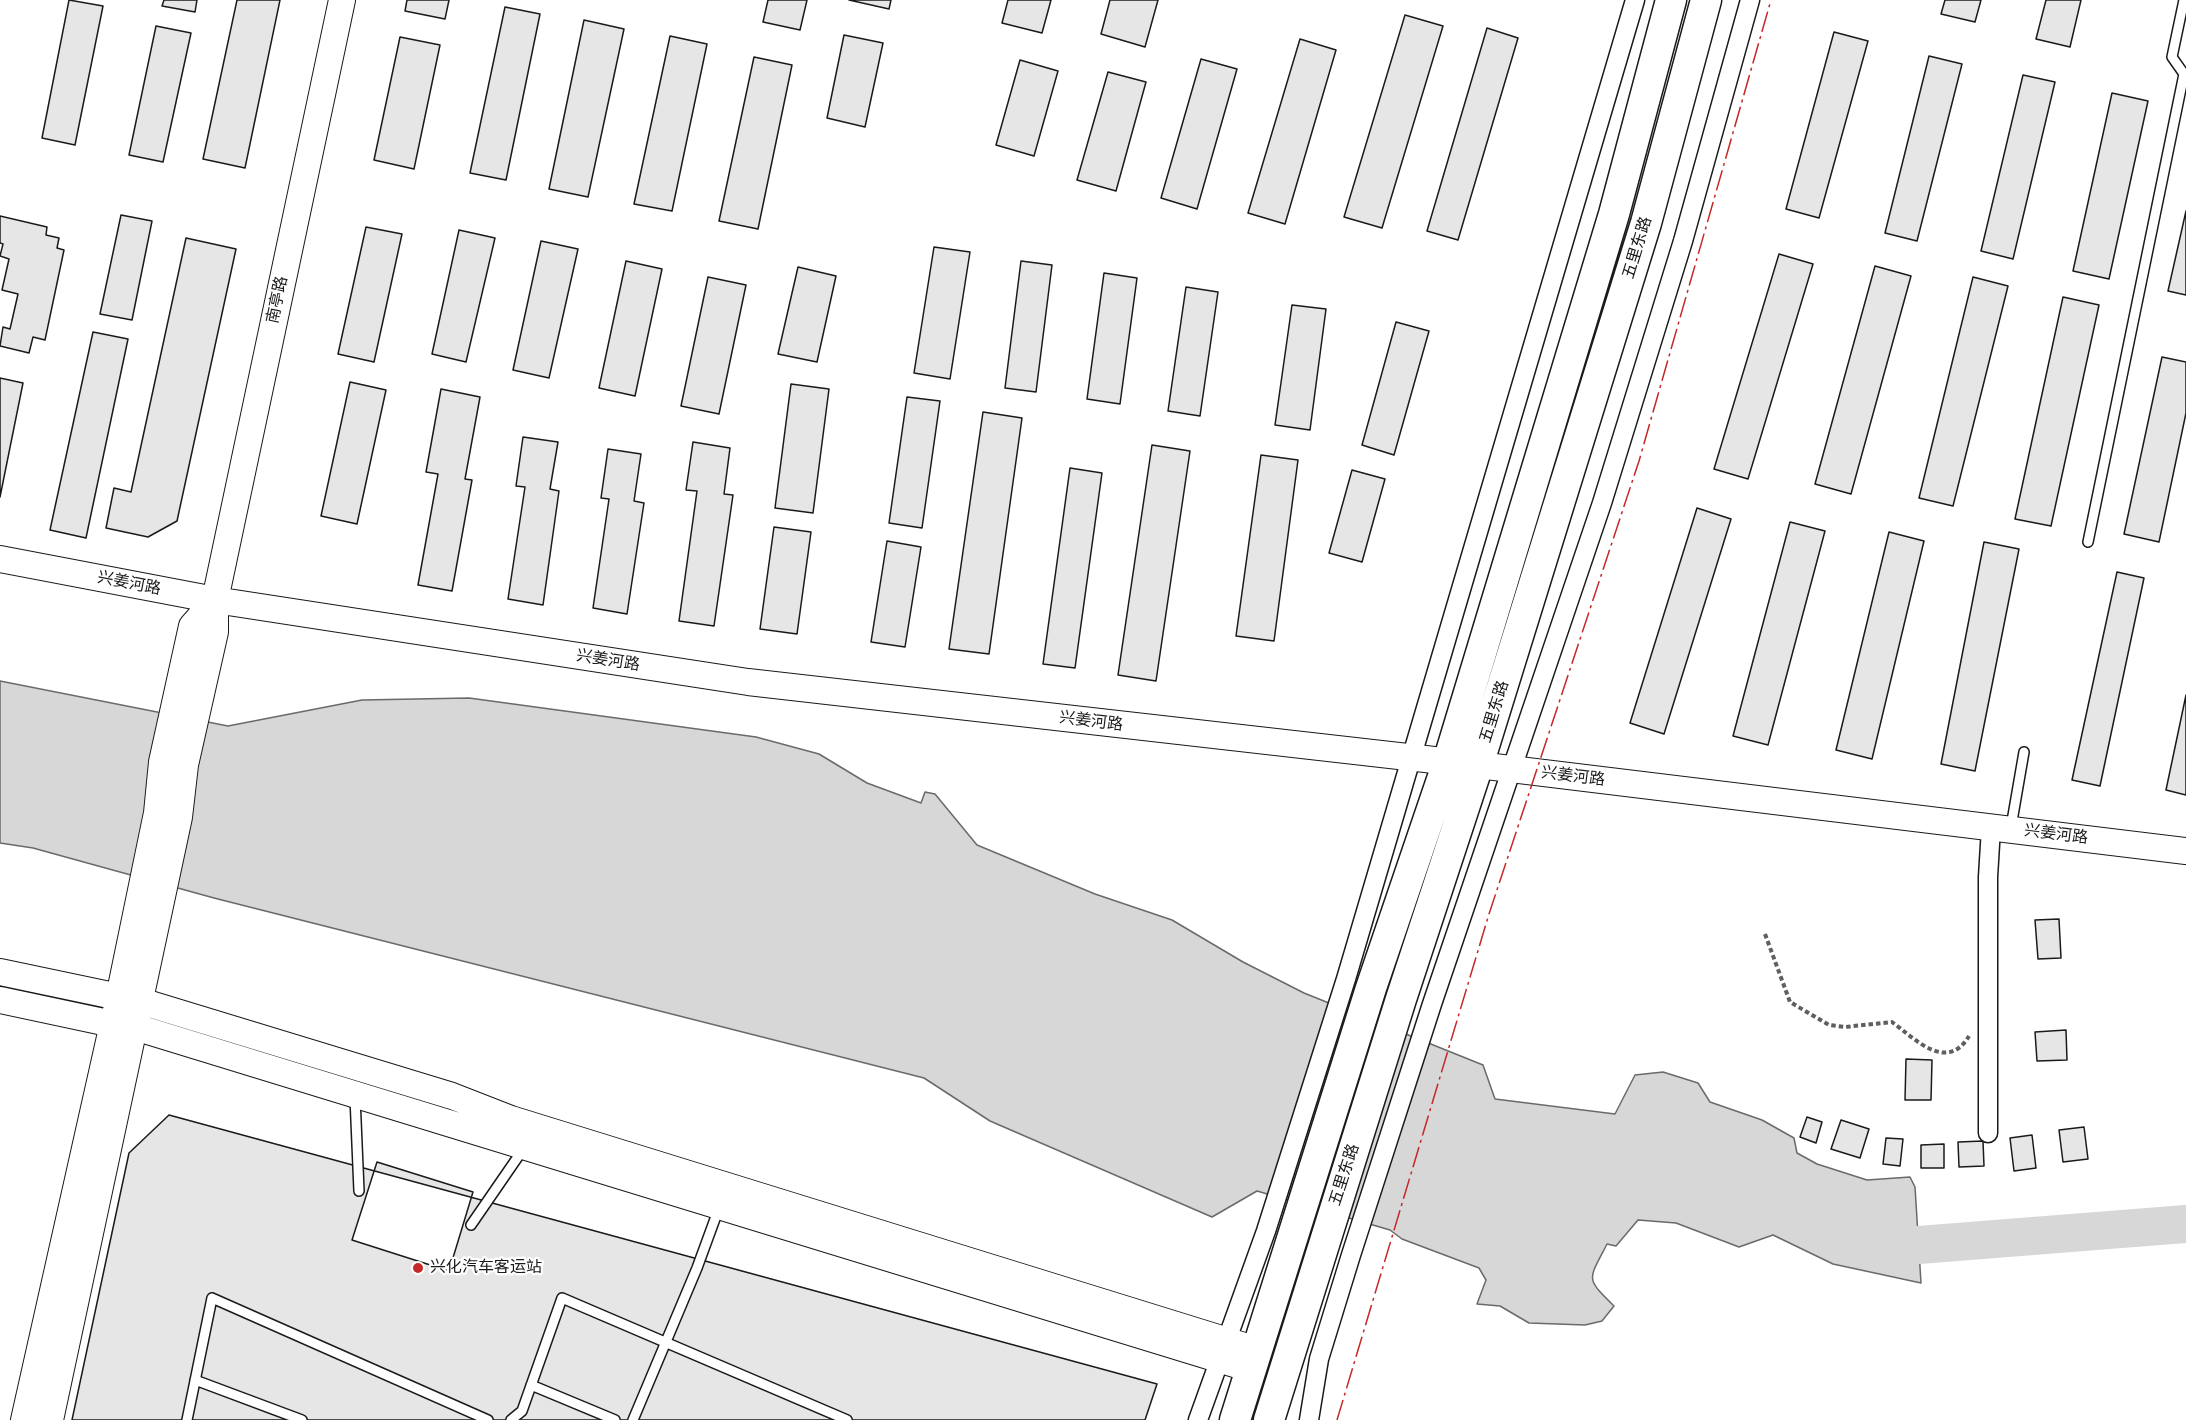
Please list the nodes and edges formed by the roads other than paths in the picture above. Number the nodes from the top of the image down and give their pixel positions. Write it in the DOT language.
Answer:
graph roads {
  1 [pos="342,0"];
  2 [pos="1635,0"];
  3 [pos="1671,0"];
  4 [pos="1706,0"];
  5 [pos="1750,0"];
  6 [pos="2184,0"];
  7 [pos="2185,73"];
  8 [pos="2088,542"];
  9 [pos="0,559"];
  10 [pos="215,600"];
  11 [pos="2024,752"];
  12 [pos="1412,758"];
  13 [pos="1448,762"];
  14 [pos="1478,765"];
  15 [pos="1512,770"];
  16 [pos="2001,829"];
  17 [pos="2186,851"];
  18 [pos="0,972"];
  19 [pos="1358,984"];
  20 [pos="130,999"];
  21 [pos="0,1000"];
  22 [pos="124,1026"];
  23 [pos="355,1095"];
  24 [pos="1988,1133"];
  25 [pos="525,1147"];
  26 [pos="359,1191"];
  27 [pos="723,1197"];
  28 [pos="471,1225"];
  29 [pos="1278,1234"];
  30 [pos="666,1343"];
  31 [pos="1223,1350"];
  32 [pos="1254,1360"];
  33 [pos="195,1380"];
  34 [pos="531,1384"];
  35 [pos="24,1420"];
  36 [pos="50,1420"];
  37 [pos="187,1420"];
  38 [pos="302,1420"];
  39 [pos="488,1420"];
  40 [pos="511,1420"];
  41 [pos="615,1420"];
  42 [pos="633,1420"];
  43 [pos="847,1420"];
  44 [pos="1198,1420"];
  45 [pos="1235,1420"];
  46 [pos="1269,1420"];
  47 [pos="1309,1420"];
  1 -- 10 [label="street, 南亭路"];
  2 -- 12 [label="street"];
  3 -- 13 [label="main road, 五里东路"];
  4 -- 14 [label="main road, 五里东路"];
  5 -- 15 [label="street"];
  6 -- 7 [label="lane"];
  7 -- 8 [label="lane"];
  9 -- 10 [label="street, 兴姜河路"];
  10 -- 12 [label="street, 兴姜河路"];
  10 -- 20 [label="street"];
  11 -- 16 [label="lane"];
  12 -- 13 [label="street, 兴姜河路"];
  12 -- 19 [label="street"];
  13 -- 14 [label="street, 兴姜河路"];
  13 -- 19 [label="main road, 五里东路"];
  14 -- 15 [label="street, 兴姜河路"];
  14 -- 46 [label="main road, 五里东路"];
  15 -- 16 [label="street, 兴姜河路"];
  15 -- 47 [label="street"];
  16 -- 17 [label="street, 兴姜河路"];
  16 -- 24 [label="street"];
  18 -- 20 [label="street"];
  19 -- 29 [label="main road, 五里东路"];
  20 -- 22 [label="street"];
  20 -- 27 [label="street"];
  21 -- 22 [label="street"];
  22 -- 23 [label="street"];
  22 -- 35 [label="street"];
  22 -- 36 [label="street"];
  23 -- 25 [label="street"];
  23 -- 26 [label="lane"];
  25 -- 27 [label="street"];
  25 -- 28 [label="lane"];
  27 -- 30 [label="lane"];
  27 -- 31 [label="street"];
  29 -- 31 [label="street"];
  29 -- 32 [label="main road, 五里东路"];
  30 -- 34 [label="lane"];
  30 -- 42 [label="lane"];
  30 -- 43 [label="lane"];
  31 -- 32 [label="street"];
  31 -- 44 [label="street"];
  32 -- 45 [label="main road, 五里东路"];
  33 -- 37 [label="lane"];
  33 -- 38 [label="lane"];
  33 -- 39 [label="lane"];
  34 -- 40 [label="lane"];
  34 -- 41 [label="lane"];
}
